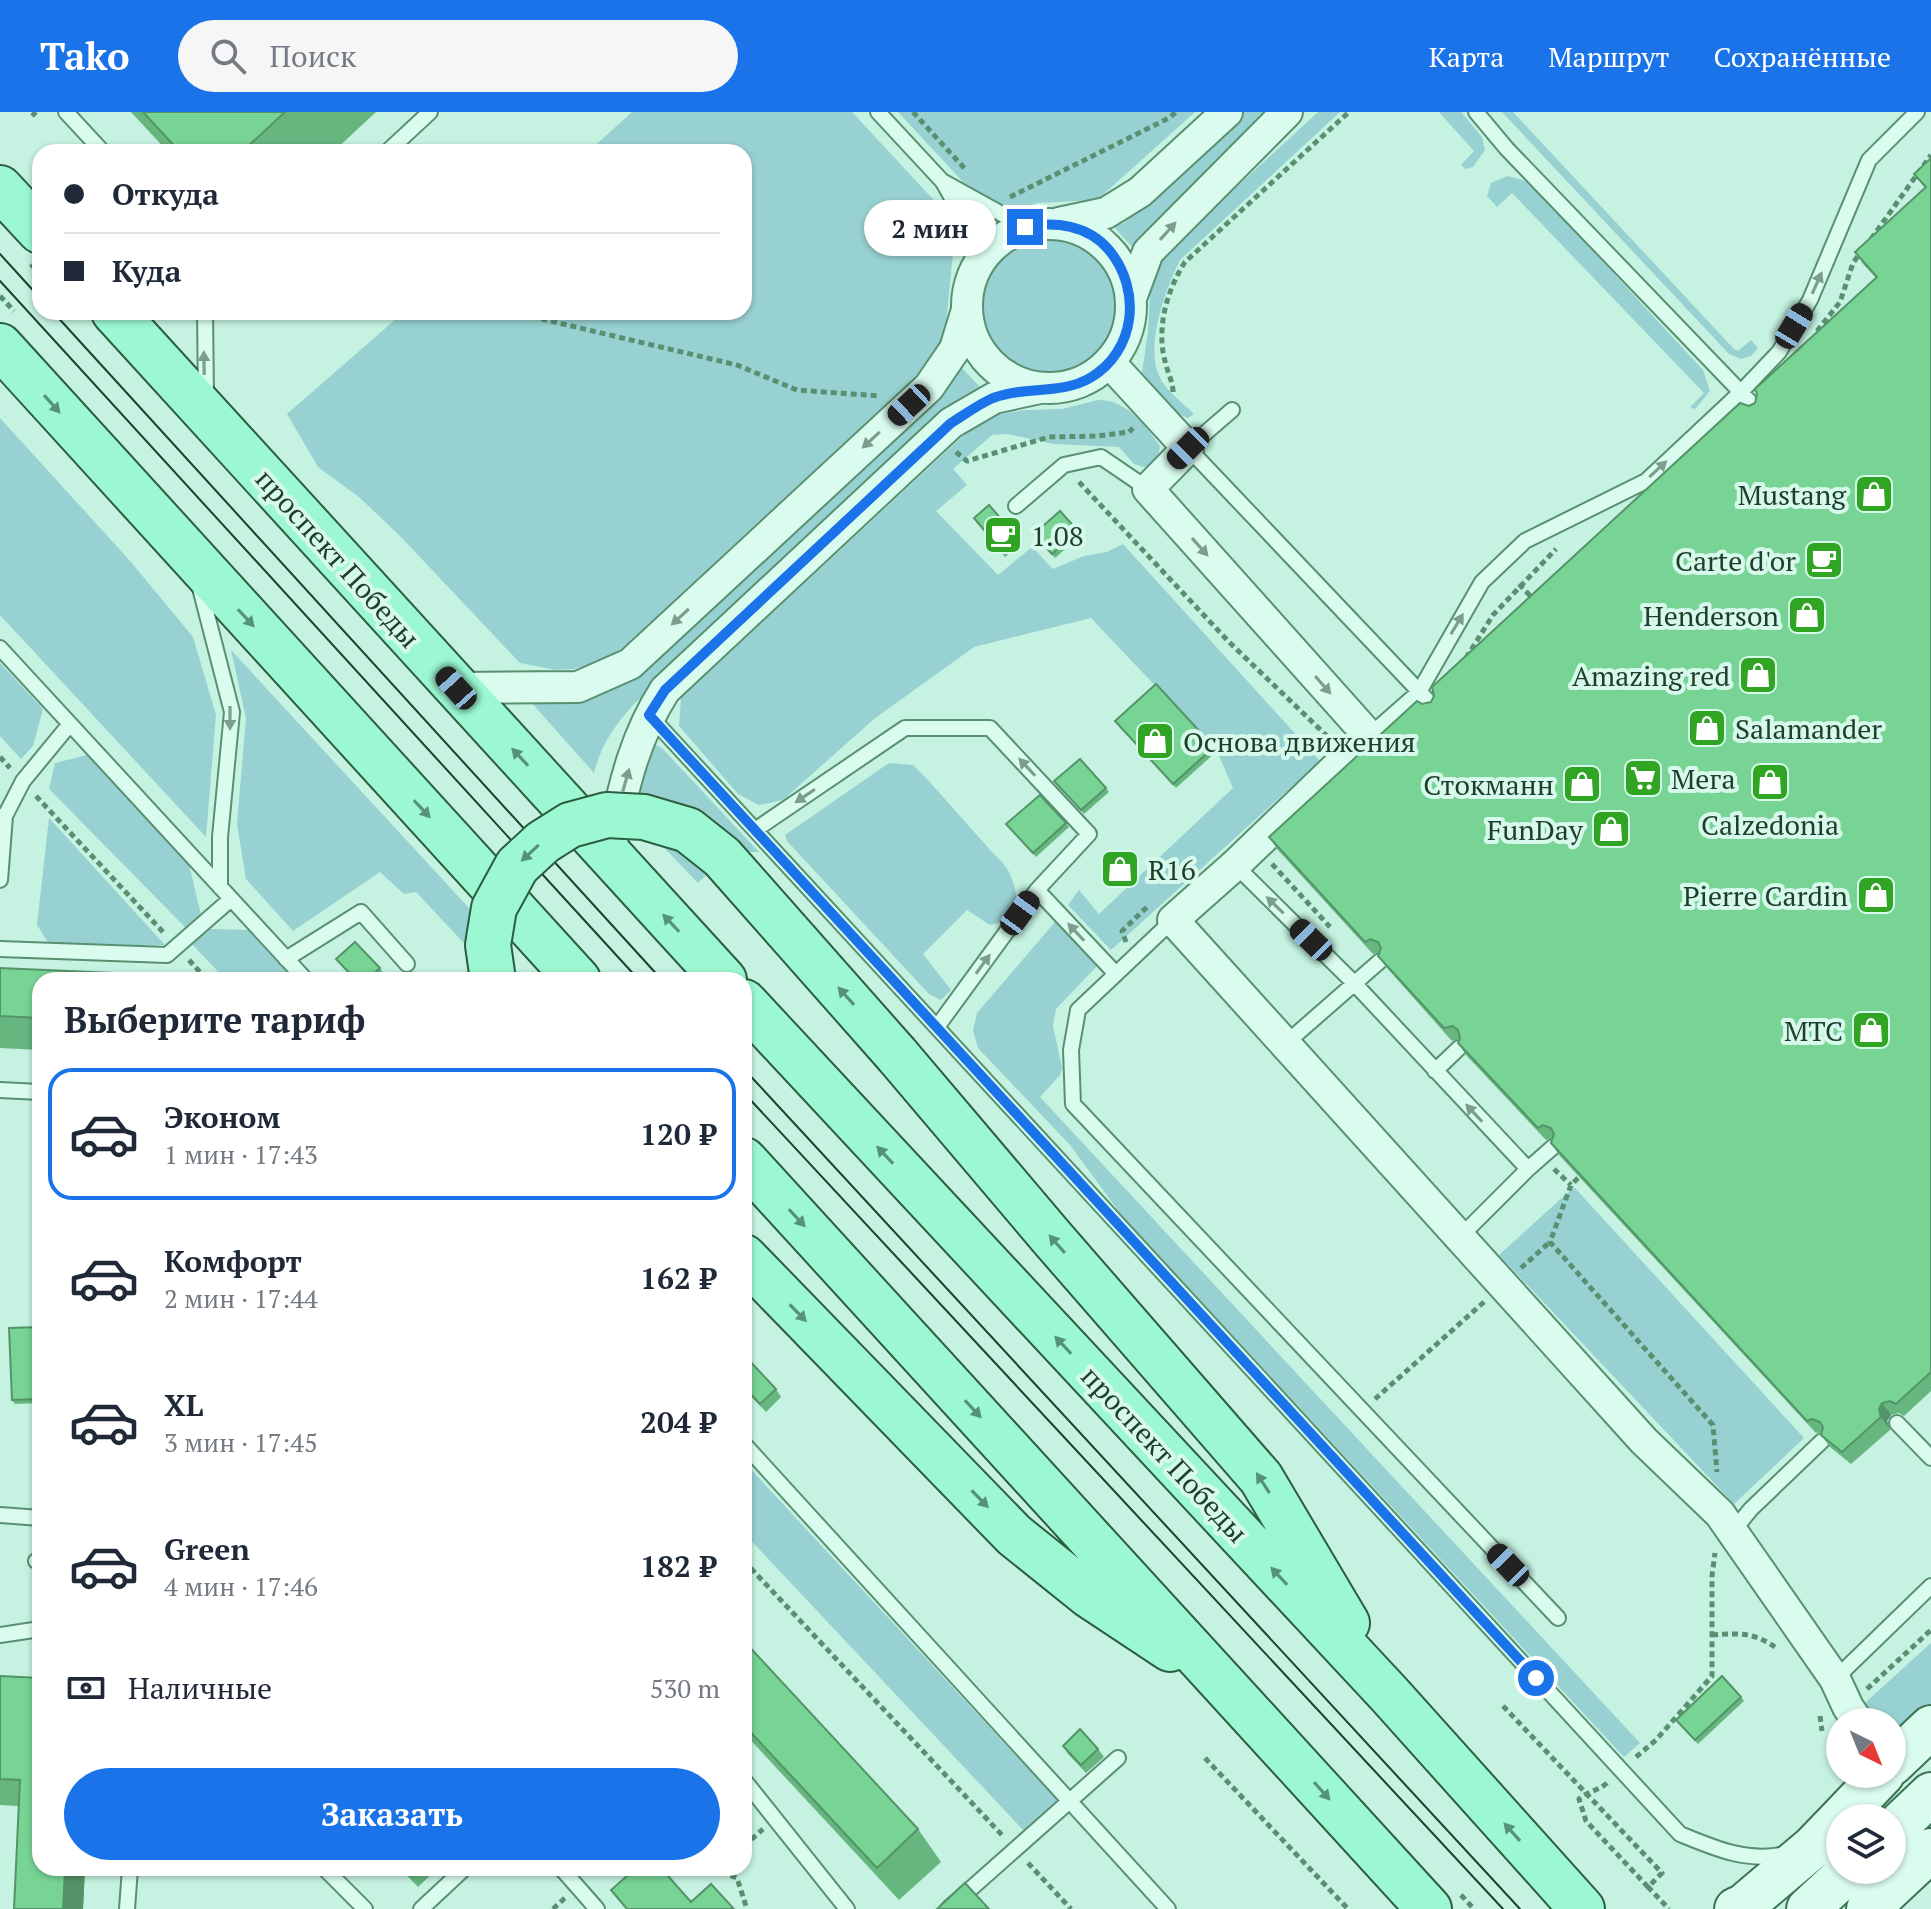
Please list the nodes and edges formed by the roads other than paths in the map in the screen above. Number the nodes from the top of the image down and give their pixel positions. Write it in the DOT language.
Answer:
graph roads {
  1 [pos="66,112"];
  2 [pos="430,112"];
  3 [pos="878,112"];
  4 [pos="1227,112"];
  5 [pos="1287,112"];
  6 [pos="1476,112"];
  7 [pos="1917,112"];
  8 [pos="96,144"];
  9 [pos="396,144"];
  10 [pos="943,182"];
  11 [pos="0,188"];
  12 [pos="32,222"];
  13 [pos="1058,224"];
  14 [pos="1025,227"];
  15 [pos="979,261"];
  16 [pos="1131,298"];
  17 [pos="966,313"];
  18 [pos="121,320"];
  19 [pos="205,320"];
  20 [pos="7,328"];
  21 [pos="1109,362"];
  22 [pos="1040,388"];
  23 [pos="1741,392"];
  24 [pos="1756,408"];
  25 [pos="1232,410"];
  26 [pos="207,414"];
  27 [pos="1188,448"];
  28 [pos="1148,489"];
  29 [pos="1016,506"];
  30 [pos="193,560"];
  31 [pos="0,648"];
  32 [pos="456,688"];
  33 [pos="1419,692"];
  34 [pos="1433,706"];
  35 [pos="649,715"];
  36 [pos="70,724"];
  37 [pos="1358,747"];
  38 [pos="2,816"];
  39 [pos="755,830"];
  40 [pos="611,856"];
  41 [pos="1248,858"];
  42 [pos="0,880"];
  43 [pos="220,887"];
  44 [pos="1037,890"];
  45 [pos="231,899"];
  46 [pos="1173,920"];
  47 [pos="0,949"];
  48 [pos="286,959"];
  49 [pos="407,964"];
  50 [pos="1374,965"];
  51 [pos="298,972"];
  52 [pos="492,972"];
  53 [pos="571,972"];
  54 [pos="717,972"];
  55 [pos="1116,974"];
  56 [pos="1354,983"];
  57 [pos="752,1011"];
  58 [pos="937,1027"];
  59 [pos="1284,1045"];
  60 [pos="1459,1048"];
  61 [pos="1435,1071"];
  62 [pos="0,1090"];
  63 [pos="32,1092"];
  64 [pos="1547,1152"];
  65 [pos="752,1169"];
  66 [pos="1528,1169"];
  67 [pos="1461,1236"];
  68 [pos="752,1265"];
  69 [pos="1897,1423"];
  70 [pos="1822,1441"];
  71 [pos="752,1453"];
  72 [pos="1931,1458"];
  73 [pos="0,1515"];
  74 [pos="32,1517"];
  75 [pos="1733,1531"];
  76 [pos="1931,1586"];
  77 [pos="1558,1618"];
  78 [pos="32,1630"];
  79 [pos="0,1635"];
  80 [pos="1389,1694"];
  81 [pos="1850,1700"];
  82 [pos="1931,1727"];
  83 [pos="1270,1733"];
  84 [pos="1906,1751"];
  85 [pos="1118,1758"];
  86 [pos="1870,1788"];
  87 [pos="752,1790"];
  88 [pos="1931,1794"];
  89 [pos="1069,1802"];
  90 [pos="1854,1804"];
  91 [pos="1906,1818"];
  92 [pos="1826,1830"];
  93 [pos="1826,1832"];
  94 [pos="1931,1850"];
  95 [pos="129,1876"];
  96 [pos="332,1876"];
  97 [pos="456,1876"];
  98 [pos="568,1876"];
  99 [pos="1835,1884"];
  100 [pos="1574,1900"];
  101 [pos="127,1909"];
  102 [pos="365,1909"];
  103 [pos="421,1909"];
  104 [pos="597,1909"];
  105 [pos="846,1909"];
  106 [pos="948,1909"];
  107 [pos="1168,1909"];
  108 [pos="1429,1909"];
  109 [pos="1609,1909"];
  110 [pos="1736,1909"];
  111 [pos="1808,1909"];
  112 [pos="1868,1909"];
  1 -- 8 [label="lane"];
  2 -- 9 [label="lane"];
  3 -- 10 [label="lane"];
  4 -- 13 [label="street"];
  16 -- 5 [label="street, one-way"];
  6 -- 23 [label="lane"];
  23 -- 7 [label="lane, one-way"];
  10 -- 14 [label="lane"];
  10 -- 15 [label="lane"];
  11 -- 12 [label="main road"];
  13 -- 14 [label="street"];
  13 -- 16 [label="street"];
  14 -- 15 [label="street"];
  15 -- 17 [label="street"];
  16 -- 21 [label="street"];
  17 -- 22 [label="street"];
  17 -- 32 [label="street, one-way"];
  18 -- 26 [label="main road, проспект Победы"];
  26 -- 19 [label="lane, one-way"];
  20 -- 30 [label="main road, one-way"];
  21 -- 22 [label="street"];
  21 -- 27 [label="street"];
  22 -- 35 [label="street"];
  23 -- 24 [label="lane"];
  33 -- 23 [label="lane, one-way"];
  25 -- 27 [label="lane"];
  26 -- 32 [label="main road, проспект Победы"];
  27 -- 28 [label="street"];
  27 -- 33 [label="lane"];
  28 -- 29 [label="lane"];
  28 -- 37 [label="street, one-way"];
  30 -- 43 [label="lane, one-way"];
  30 -- 53 [label="main road, one-way"];
  31 -- 36 [label="lane"];
  40 -- 32 [label="main road, проспект Победы, one-way"];
  33 -- 34 [label="lane"];
  33 -- 37 [label="lane"];
  35 -- 39 [label="lane"];
  40 -- 35 [label="street, one-way"];
  36 -- 38 [label="lane"];
  36 -- 43 [label="lane"];
  37 -- 41 [label="street"];
  38 -- 42 [label="lane"];
  44 -- 39 [label="lane, one-way"];
  39 -- 58 [label="lane"];
  54 -- 40 [label="main road, проспект Победы, one-way"];
  41 -- 46 [label="street"];
  56 -- 41 [label="lane, one-way"];
  43 -- 45 [label="lane"];
  55 -- 44 [label="lane, one-way"];
  58 -- 44 [label="lane, one-way"];
  45 -- 47 [label="lane"];
  45 -- 48 [label="lane"];
  46 -- 55 [label="lane"];
  46 -- 59 [label="street"];
  48 -- 49 [label="lane"];
  48 -- 51 [label="lane"];
  50 -- 56 [label="lane"];
  80 -- 52 [label="main road, one-way, bridge"];
  55 -- 77 [label="lane"];
  56 -- 59 [label="lane"];
  56 -- 61 [label="lane"];
  80 -- 57 [label="main road, проспект Победы, one-way"];
  58 -- 92 [label="lane"];
  59 -- 67 [label="street"];
  60 -- 61 [label="lane"];
  66 -- 61 [label="lane, one-way"];
  62 -- 63 [label="lane"];
  64 -- 66 [label="lane"];
  65 -- 83 [label="main road, one-way"];
  66 -- 67 [label="lane"];
  67 -- 75 [label="street"];
  68 -- 83 [label="main road, one-way"];
  69 -- 72 [label="lane"];
  70 -- 75 [label="lane"];
  71 -- 89 [label="lane"];
  73 -- 74 [label="lane"];
  75 -- 81 [label="street"];
  76 -- 81 [label="lane"];
  78 -- 79 [label="lane"];
  100 -- 80 [label="main road, проспект Победы, one-way"];
  82 -- 84 [label="main road"];
  83 -- 108 [label="main road, one-way"];
  85 -- 89 [label="lane"];
  86 -- 90 [label="main road"];
  87 -- 105 [label="lane"];
  88 -- 91 [label="main road"];
  89 -- 106 [label="lane"];
  89 -- 107 [label="lane"];
  93 -- 110 [label="main road"];
  94 -- 112 [label="main road"];
  95 -- 101 [label="lane"];
  96 -- 102 [label="lane"];
  97 -- 103 [label="lane"];
  98 -- 104 [label="lane"];
  99 -- 111 [label="main road"];
  100 -- 109 [label="main road"];
}
